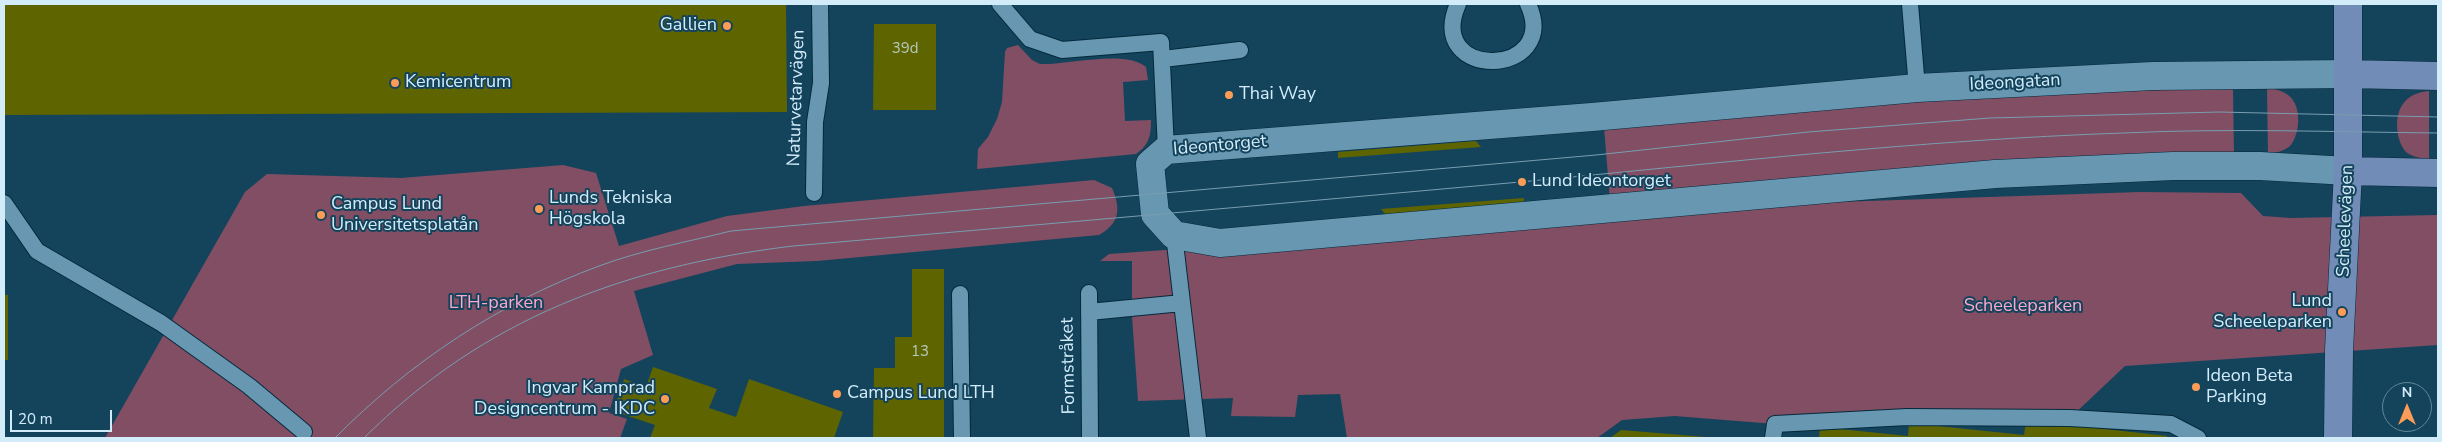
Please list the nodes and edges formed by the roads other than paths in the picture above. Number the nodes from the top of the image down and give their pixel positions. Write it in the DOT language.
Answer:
graph roads {
  1 [pos="820,4"];
  2 [pos="1000,4"];
  3 [pos="1458,4"];
  4 [pos="1528,4"];
  5 [pos="1910,4"];
  6 [pos="2348,4"];
  7 [pos="1240,50"];
  8 [pos="1163,59"];
  9 [pos="2348,74"];
  10 [pos="2438,76"];
  11 [pos="1917,88"];
  12 [pos="1592,117"];
  13 [pos="1166,150"];
  14 [pos="2348,171"];
  15 [pos="2438,173"];
  16 [pos="814,193"];
  17 [pos="4,202"];
  18 [pos="1174,235"];
  19 [pos="960,294"];
  20 [pos="1089,294"];
  21 [pos="1182,303"];
  22 [pos="1089,312"];
  23 [pos="304,432"];
  24 [pos="962,438"];
  25 [pos="1090,438"];
  26 [pos="1198,438"];
  27 [pos="1773,438"];
  28 [pos="2198,438"];
  29 [pos="2338,438"];
  1 -- 16 [label="lane, Naturvetarvägen"];
  2 -- 8 [label="lane"];
  3 -- 4 [label="lane"];
  5 -- 11 [label="lane"];
  6 -- 9 [label="street, Scheelevägen"];
  7 -- 8 [label="lane"];
  8 -- 13 [label="lane"];
  9 -- 10 [label="street, Ideongatan"];
  9 -- 11 [label="street, Ideongatan"];
  9 -- 14 [label="street, Scheelevägen"];
  11 -- 12 [label="street, Ideongatan"];
  12 -- 13 [label="street, Ideontorget"];
  13 -- 18 [label="street, Ideontorget"];
  14 -- 15 [label="street"];
  14 -- 18 [label="street"];
  14 -- 29 [label="street, Scheelevägen"];
  17 -- 23 [label="lane"];
  18 -- 21 [label="lane"];
  19 -- 24 [label="lane"];
  20 -- 22 [label="lane, Formstråket"];
  21 -- 22 [label="lane"];
  21 -- 26 [label="lane"];
  22 -- 25 [label="lane, Formstråket"];
  27 -- 28 [label="lane"];
}
